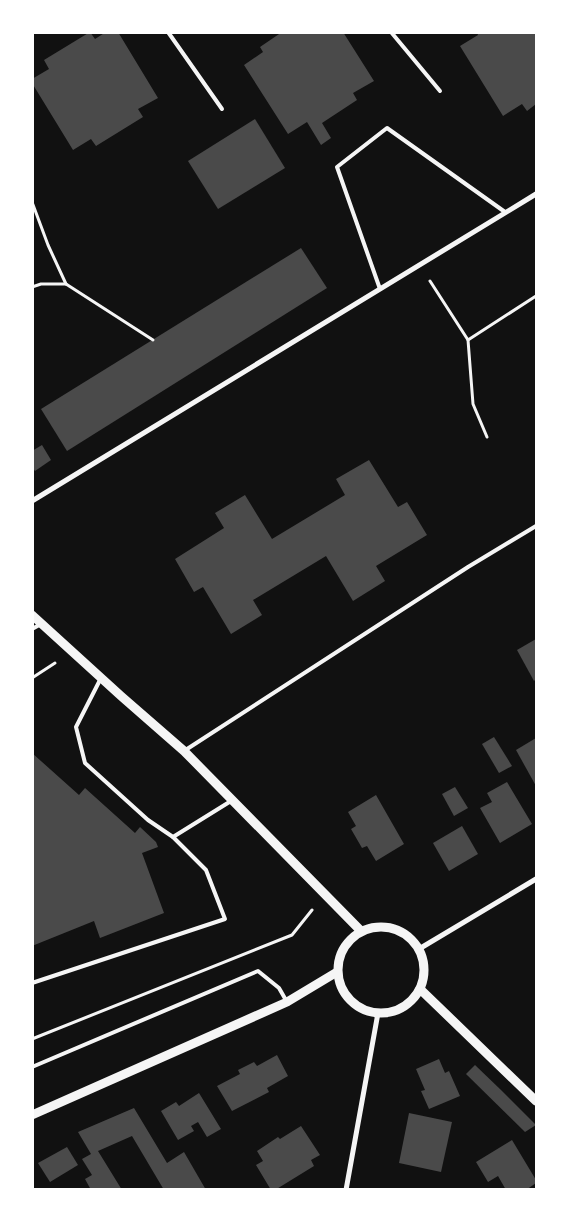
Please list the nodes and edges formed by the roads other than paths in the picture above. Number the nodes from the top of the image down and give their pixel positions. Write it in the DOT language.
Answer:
graph roads {
  1 [pos="168,32"];
  2 [pos="391,32"];
  3 [pos="440,91"];
  4 [pos="222,109"];
  5 [pos="536,194"];
  6 [pos="505,212"];
  7 [pos="380,289"];
  8 [pos="32,501"];
  9 [pos="536,526"];
  10 [pos="32,615"];
  11 [pos="42,623"];
  12 [pos="32,629"];
  13 [pos="101,678"];
  14 [pos="184,750"];
  15 [pos="233,800"];
  16 [pos="173,837"];
  17 [pos="536,879"];
  18 [pos="360,931"];
  19 [pos="419,949"];
  20 [pos="337,972"];
  21 [pos="32,983"];
  22 [pos="420,989"];
  23 [pos="287,1002"];
  24 [pos="378,1013"];
  25 [pos="32,1067"];
  26 [pos="536,1101"];
  27 [pos="32,1115"];
  28 [pos="346,1190"];
  1 -- 4 [label="lane"];
  2 -- 3 [label="lane"];
  5 -- 6 [label="street"];
  6 -- 7 [label="street"];
  6 -- 7 [label="lane"];
  7 -- 8 [label="street"];
  9 -- 14 [label="lane"];
  10 -- 11 [label="street"];
  11 -- 12 [label="lane"];
  11 -- 13 [label="street"];
  13 -- 14 [label="street"];
  13 -- 16 [label="lane"];
  14 -- 15 [label="street"];
  15 -- 16 [label="lane"];
  15 -- 18 [label="street"];
  16 -- 21 [label="lane"];
  17 -- 19 [label="street"];
  18 -- 19 [label="street"];
  18 -- 20 [label="street"];
  19 -- 22 [label="street"];
  20 -- 23 [label="street"];
  20 -- 24 [label="street"];
  22 -- 24 [label="street"];
  22 -- 26 [label="street"];
  23 -- 25 [label="lane"];
  23 -- 27 [label="street"];
  24 -- 28 [label="street"];
}
